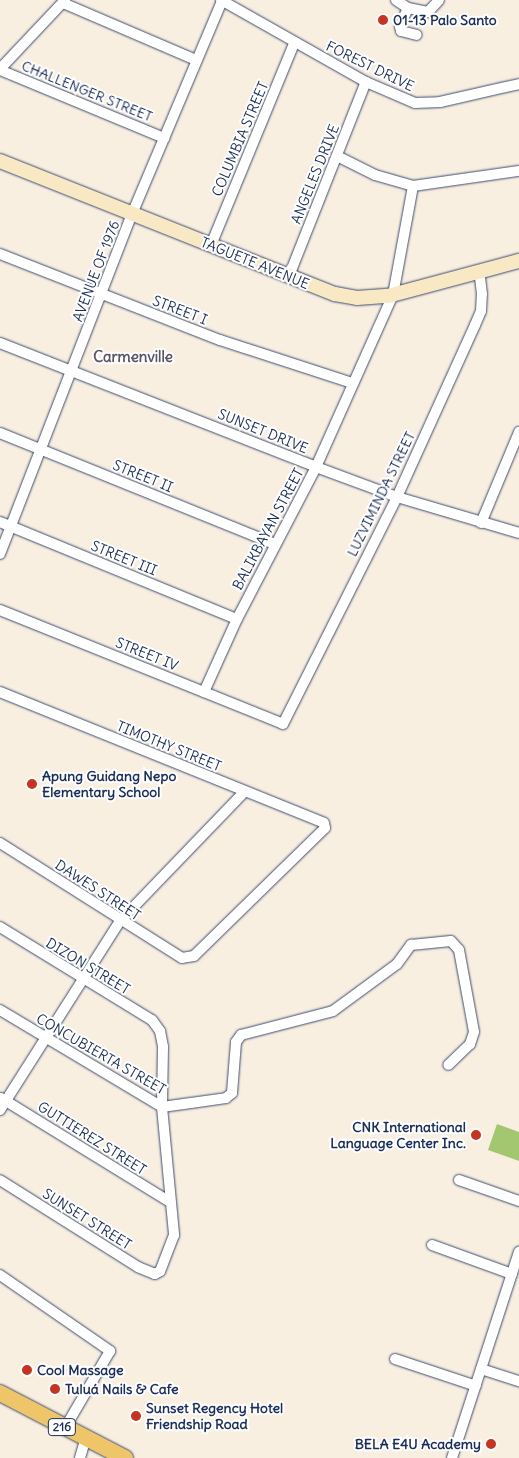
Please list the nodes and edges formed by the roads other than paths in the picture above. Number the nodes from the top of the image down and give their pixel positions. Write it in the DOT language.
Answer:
graph roads {
  1 [pos="222,0"];
  2 [pos="396,0"];
  3 [pos="439,0"];
  4 [pos="64,1"];
  5 [pos="408,8"];
  6 [pos="417,35"];
  7 [pos="294,44"];
  8 [pos="196,60"];
  9 [pos="0,70"];
  10 [pos="366,82"];
  11 [pos="519,84"];
  12 [pos="164,138"];
  13 [pos="337,156"];
  14 [pos="0,161"];
  15 [pos="519,171"];
  16 [pos="413,186"];
  17 [pos="132,214"];
  18 [pos="211,245"];
  19 [pos="0,254"];
  20 [pos="519,260"];
  21 [pos="479,270"];
  22 [pos="289,276"];
  23 [pos="102,294"];
  24 [pos="393,295"];
  25 [pos="0,343"];
  26 [pos="71,371"];
  27 [pos="352,383"];
  28 [pos="519,432"];
  29 [pos="0,433"];
  30 [pos="40,449"];
  31 [pos="316,467"];
  32 [pos="397,497"];
  33 [pos="0,522"];
  34 [pos="481,523"];
  35 [pos="12,527"];
  36 [pos="519,533"];
  37 [pos="275,544"];
  38 [pos="0,554"];
  39 [pos="0,610"];
  40 [pos="237,619"];
  41 [pos="0,692"];
  42 [pos="204,692"];
  43 [pos="283,724"];
  44 [pos="245,791"];
  45 [pos="0,844"];
  46 [pos="120,920"];
  47 [pos="0,928"];
  48 [pos="182,958"];
  49 [pos="83,980"];
  50 [pos="0,1010"];
  51 [pos="44,1038"];
  52 [pos="448,1065"];
  53 [pos="2,1103"];
  54 [pos="162,1107"];
  55 [pos="0,1180"];
  56 [pos="459,1180"];
  57 [pos="519,1201"];
  58 [pos="170,1202"];
  59 [pos="432,1245"];
  60 [pos="519,1252"];
  61 [pos="512,1274"];
  62 [pos="0,1275"];
  63 [pos="396,1359"];
  64 [pos="481,1369"];
  65 [pos="519,1381"];
  66 [pos="476,1386"];
  67 [pos="0,1394"];
  68 [pos="65,1428"];
  69 [pos="85,1440"];
  70 [pos="80,1458"];
  71 [pos="125,1458"];
  72 [pos="452,1458"];
  1 -- 7 [label="street, FOREST DRIVE"];
  1 -- 8 [label="street, AVENUE OF 1976"];
  2 -- 5 [label="street"];
  3 -- 5 [label="street"];
  4 -- 8 [label="street"];
  4 -- 9 [label="street"];
  5 -- 6 [label="street"];
  7 -- 10 [label="street, FOREST DRIVE"];
  7 -- 18 [label="street, COLUMBIA STREET"];
  8 -- 12 [label="street, AVENUE OF 1976"];
  9 -- 12 [label="street, CHALLENGER STREET"];
  10 -- 11 [label="street, FOREST DRIVE"];
  10 -- 13 [label="street, ANGELES DRIVE"];
  12 -- 17 [label="street, AVENUE OF 1976"];
  13 -- 16 [label="street"];
  13 -- 22 [label="street, ANGELES DRIVE"];
  14 -- 17 [label="street, TAGUETE AVENUE"];
  15 -- 16 [label="street"];
  16 -- 24 [label="street, BALIKBAYAN STREET"];
  17 -- 18 [label="street, TAGUETE AVENUE"];
  17 -- 23 [label="street, AVENUE OF 1976"];
  18 -- 22 [label="street, TAGUETE AVENUE"];
  19 -- 23 [label="street, STREET I"];
  20 -- 21 [label="street, TAGUETE AVENUE"];
  21 -- 24 [label="street, TAGUETE AVENUE"];
  21 -- 32 [label="street, LUZVIMINDA STREET"];
  22 -- 24 [label="street, TAGUETE AVENUE"];
  23 -- 26 [label="street, AVENUE OF 1976"];
  23 -- 27 [label="street, STREET I"];
  24 -- 27 [label="street, BALIKBAYAN STREET"];
  25 -- 26 [label="street, SUNSET DRIVE"];
  26 -- 30 [label="street, AVENUE OF 1976"];
  26 -- 31 [label="street, SUNSET DRIVE"];
  27 -- 31 [label="street, BALIKBAYAN STREET"];
  28 -- 34 [label="street"];
  29 -- 30 [label="street, STREET II"];
  30 -- 35 [label="street, AVENUE OF 1976"];
  30 -- 37 [label="street, STREET II"];
  31 -- 32 [label="street, SUNSET DRIVE"];
  31 -- 37 [label="street, BALIKBAYAN STREET"];
  32 -- 34 [label="street, SUNSET DRIVE"];
  32 -- 43 [label="street, LUZVIMINDA STREET"];
  33 -- 35 [label="street, STREET III"];
  34 -- 36 [label="street, SUNSET DRIVE"];
  35 -- 38 [label="street, AVENUE OF 1976"];
  35 -- 40 [label="street, STREET III"];
  37 -- 40 [label="street, BALIKBAYAN STREET"];
  39 -- 42 [label="street, STREET IV"];
  40 -- 42 [label="street, BALIKBAYAN STREET"];
  41 -- 44 [label="street, TIMOTHY STREET"];
  42 -- 43 [label="street, STREET IV"];
  44 -- 46 [label="street"];
  44 -- 48 [label="street, TIMOTHY STREET"];
  45 -- 46 [label="street, DAWES STREET"];
  46 -- 48 [label="street, DAWES STREET"];
  46 -- 49 [label="street"];
  47 -- 49 [label="street, DIZON STREET"];
  49 -- 51 [label="street"];
  49 -- 54 [label="street, DIZON STREET"];
  50 -- 51 [label="street, CONCUBIERTA STREET"];
  51 -- 53 [label="street"];
  51 -- 54 [label="street, CONCUBIERTA STREET"];
  52 -- 54 [label="street, CONCUBIERTA STREET"];
  53 -- 58 [label="street, GUTTIEREZ STREET"];
  54 -- 58 [label="street"];
  55 -- 58 [label="street, SUNSET STREET"];
  56 -- 57 [label="street"];
  59 -- 61 [label="street"];
  60 -- 61 [label="street"];
  61 -- 64 [label="street"];
  62 -- 68 [label="street"];
  63 -- 66 [label="street"];
  64 -- 65 [label="street"];
  64 -- 66 [label="street"];
  66 -- 72 [label="street"];
  67 -- 68 [label="main road, 216"];
  68 -- 69 [label="main road, 216"];
  69 -- 70 [label="street"];
  69 -- 71 [label="main road, 216"];
}
